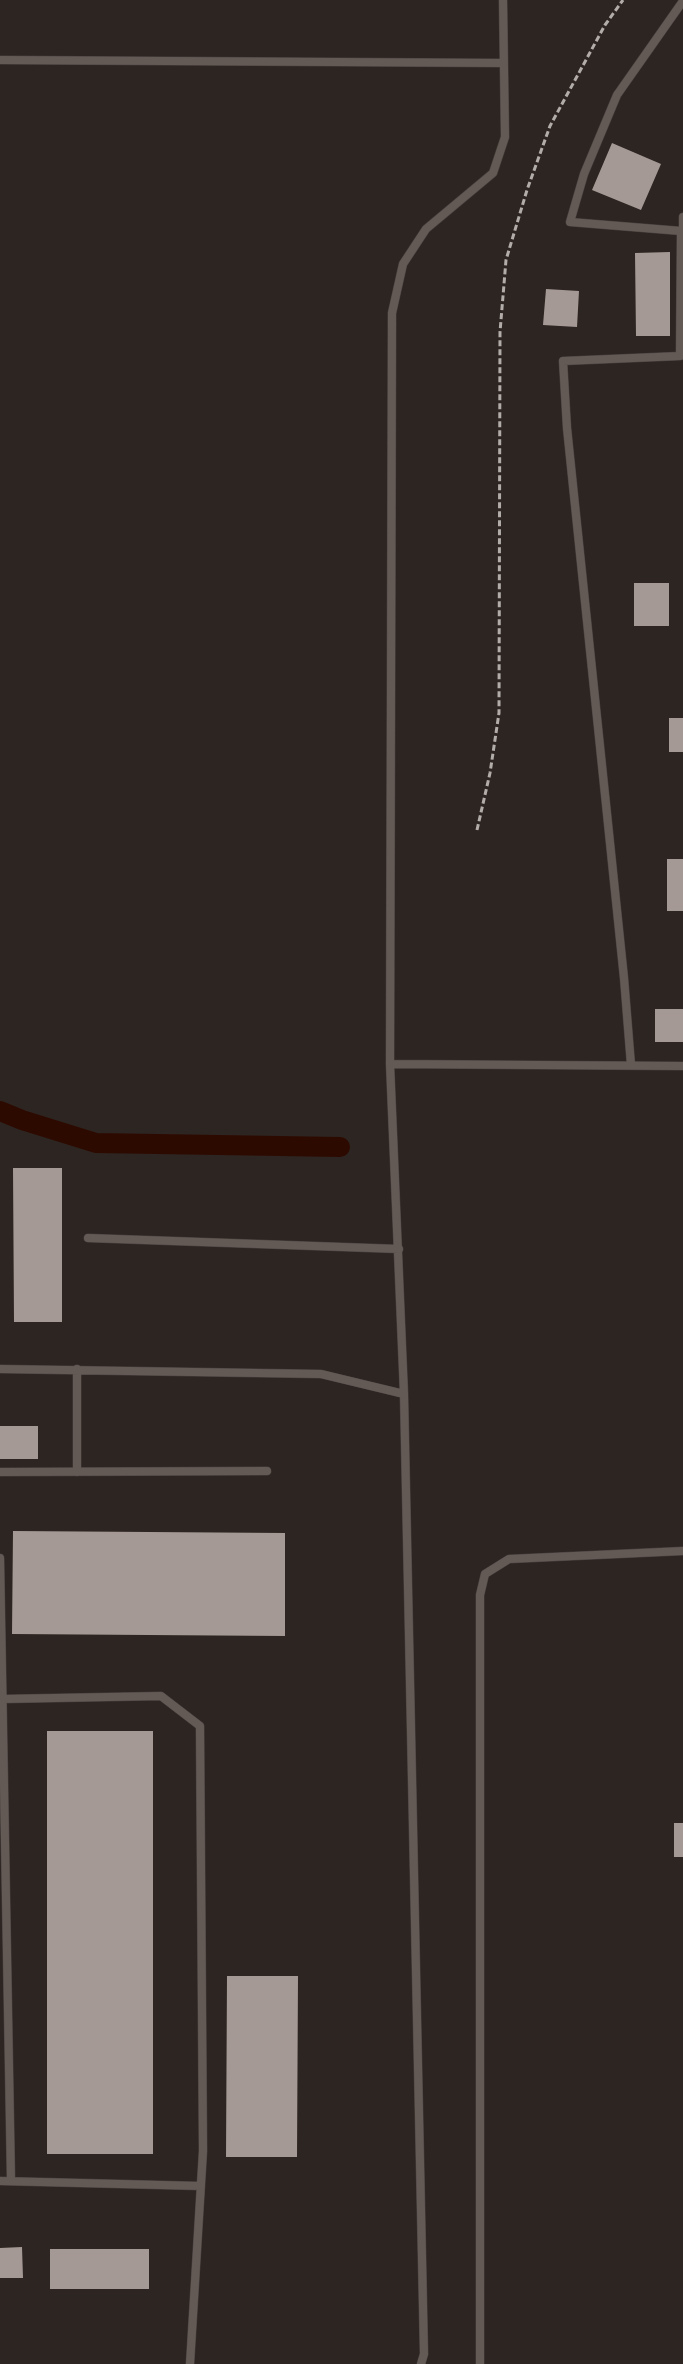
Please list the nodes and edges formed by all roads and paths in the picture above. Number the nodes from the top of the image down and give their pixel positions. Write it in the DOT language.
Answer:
graph roads {
  1 [pos="503,0"];
  2 [pos="683,2"];
  3 [pos="0,60"];
  4 [pos="503,63"];
  5 [pos="683,217"];
  6 [pos="682,231"];
  7 [pos="390,1064"];
  8 [pos="631,1065"];
  9 [pos="683,1066"];
  10 [pos="88,1238"];
  11 [pos="399,1249"];
  12 [pos="0,1369"];
  13 [pos="76,1369"];
  14 [pos="404,1394"];
  15 [pos="267,1471"];
  16 [pos="0,1472"];
  17 [pos="77,1472"];
  18 [pos="683,1551"];
  19 [pos="0,1558"];
  20 [pos="2,1699"];
  21 [pos="0,2180"];
  22 [pos="11,2181"];
  23 [pos="201,2186"];
  24 [pos="190,2364"];
  25 [pos="421,2364"];
  26 [pos="480,2364"];
  1 -- 4 [label="lane"];
  2 -- 6 [label="lane"];
  3 -- 4 [label="lane"];
  4 -- 7 [label="lane"];
  5 -- 6 [label="lane"];
  6 -- 8 [label="lane"];
  7 -- 8 [label="lane"];
  7 -- 11 [label="lane"];
  8 -- 9 [label="lane"];
  10 -- 11 [label="lane"];
  11 -- 14 [label="lane"];
  12 -- 13 [label="lane"];
  13 -- 14 [label="lane"];
  13 -- 17 [label="lane"];
  14 -- 25 [label="lane"];
  15 -- 17 [label="lane"];
  16 -- 17 [label="lane"];
  18 -- 26 [label="lane"];
  19 -- 20 [label="lane"];
  20 -- 22 [label="lane"];
  20 -- 23 [label="lane"];
  21 -- 22 [label="lane"];
  22 -- 23 [label="lane"];
  23 -- 24 [label="lane"];
}
